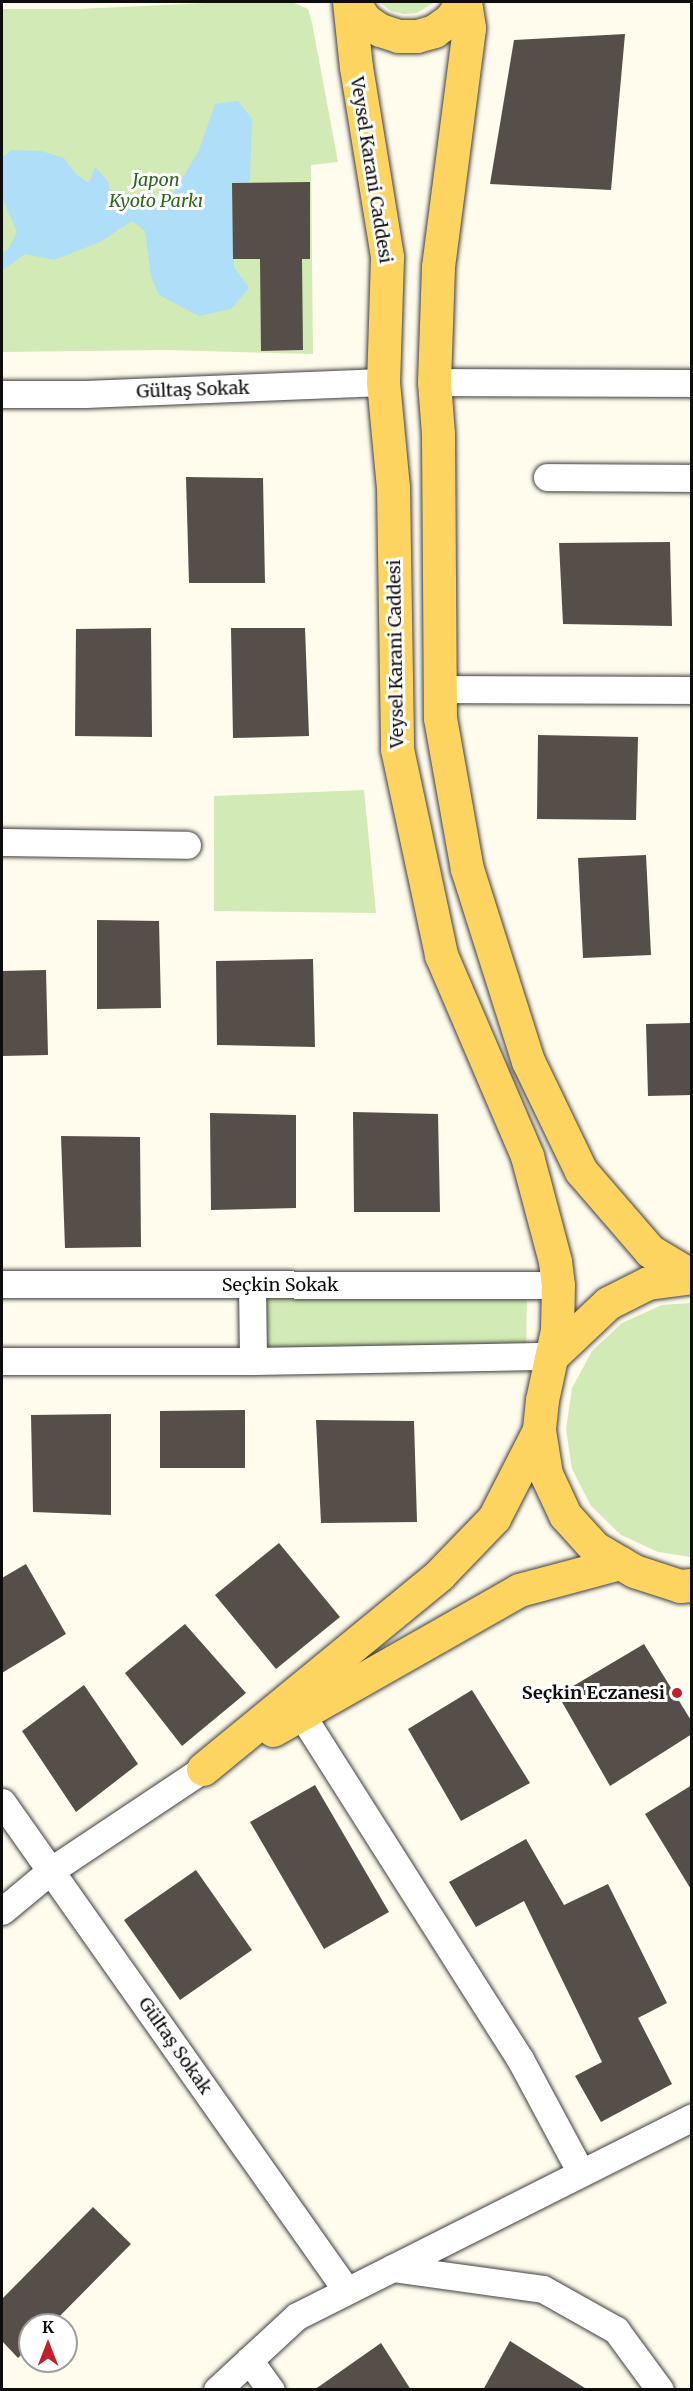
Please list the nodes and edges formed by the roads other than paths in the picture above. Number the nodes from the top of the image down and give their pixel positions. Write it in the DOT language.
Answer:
graph roads {
  1 [pos="351,2"];
  2 [pos="464,2"];
  3 [pos="384,382"];
  4 [pos="434,382"];
  5 [pos="692,383"];
  6 [pos="2,394"];
  7 [pos="547,477"];
  8 [pos="692,478"];
  9 [pos="440,689"];
  10 [pos="692,690"];
  11 [pos="2,842"];
  12 [pos="187,845"];
  13 [pos="692,1276"];
  14 [pos="2,1284"];
  15 [pos="252,1285"];
  16 [pos="558,1286"];
  17 [pos="552,1356"];
  18 [pos="2,1361"];
  19 [pos="253,1361"];
  20 [pos="540,1430"];
  21 [pos="620,1563"];
  22 [pos="688,1589"];
  23 [pos="302,1714"];
  24 [pos="203,1769"];
  25 [pos="2,1802"];
  26 [pos="51,1871"];
  27 [pos="2,1911"];
  28 [pos="692,2117"];
  29 [pos="580,2171"];
  30 [pos="392,2268"];
  31 [pos="347,2290"];
  32 [pos="249,2360"];
  33 [pos="217,2390"];
  34 [pos="271,2390"];
  35 [pos="660,2390"];
  1 -- 2 [label="main road"];
  1 -- 3 [label="main road, Veysel Karani Caddesi"];
  2 -- 4 [label="main road"];
  3 -- 6 [label="street, Gültaş Sokak"];
  3 -- 16 [label="main road, Veysel Karani Caddesi"];
  4 -- 5 [label="street"];
  4 -- 9 [label="main road"];
  7 -- 8 [label="street"];
  9 -- 10 [label="street"];
  9 -- 13 [label="main road"];
  11 -- 12 [label="street"];
  13 -- 17 [label="main road"];
  14 -- 15 [label="street, Seçkin Sokak"];
  15 -- 16 [label="street, Seçkin Sokak"];
  15 -- 19 [label="street"];
  16 -- 17 [label="main road, Veysel Karani Caddesi"];
  17 -- 19 [label="street"];
  17 -- 20 [label="main road, Veysel Karani Caddesi"];
  18 -- 19 [label="street"];
  20 -- 21 [label="main road"];
  20 -- 24 [label="main road"];
  21 -- 22 [label="main road"];
  21 -- 23 [label="main road"];
  23 -- 24 [label="main road"];
  23 -- 29 [label="street"];
  24 -- 26 [label="street"];
  25 -- 26 [label="street, Gültaş Sokak"];
  26 -- 27 [label="street"];
  26 -- 31 [label="street, Gültaş Sokak"];
  28 -- 29 [label="street"];
  29 -- 30 [label="street"];
  30 -- 31 [label="street"];
  30 -- 35 [label="street"];
  31 -- 32 [label="street"];
  32 -- 33 [label="street"];
  32 -- 34 [label="street"];
}
